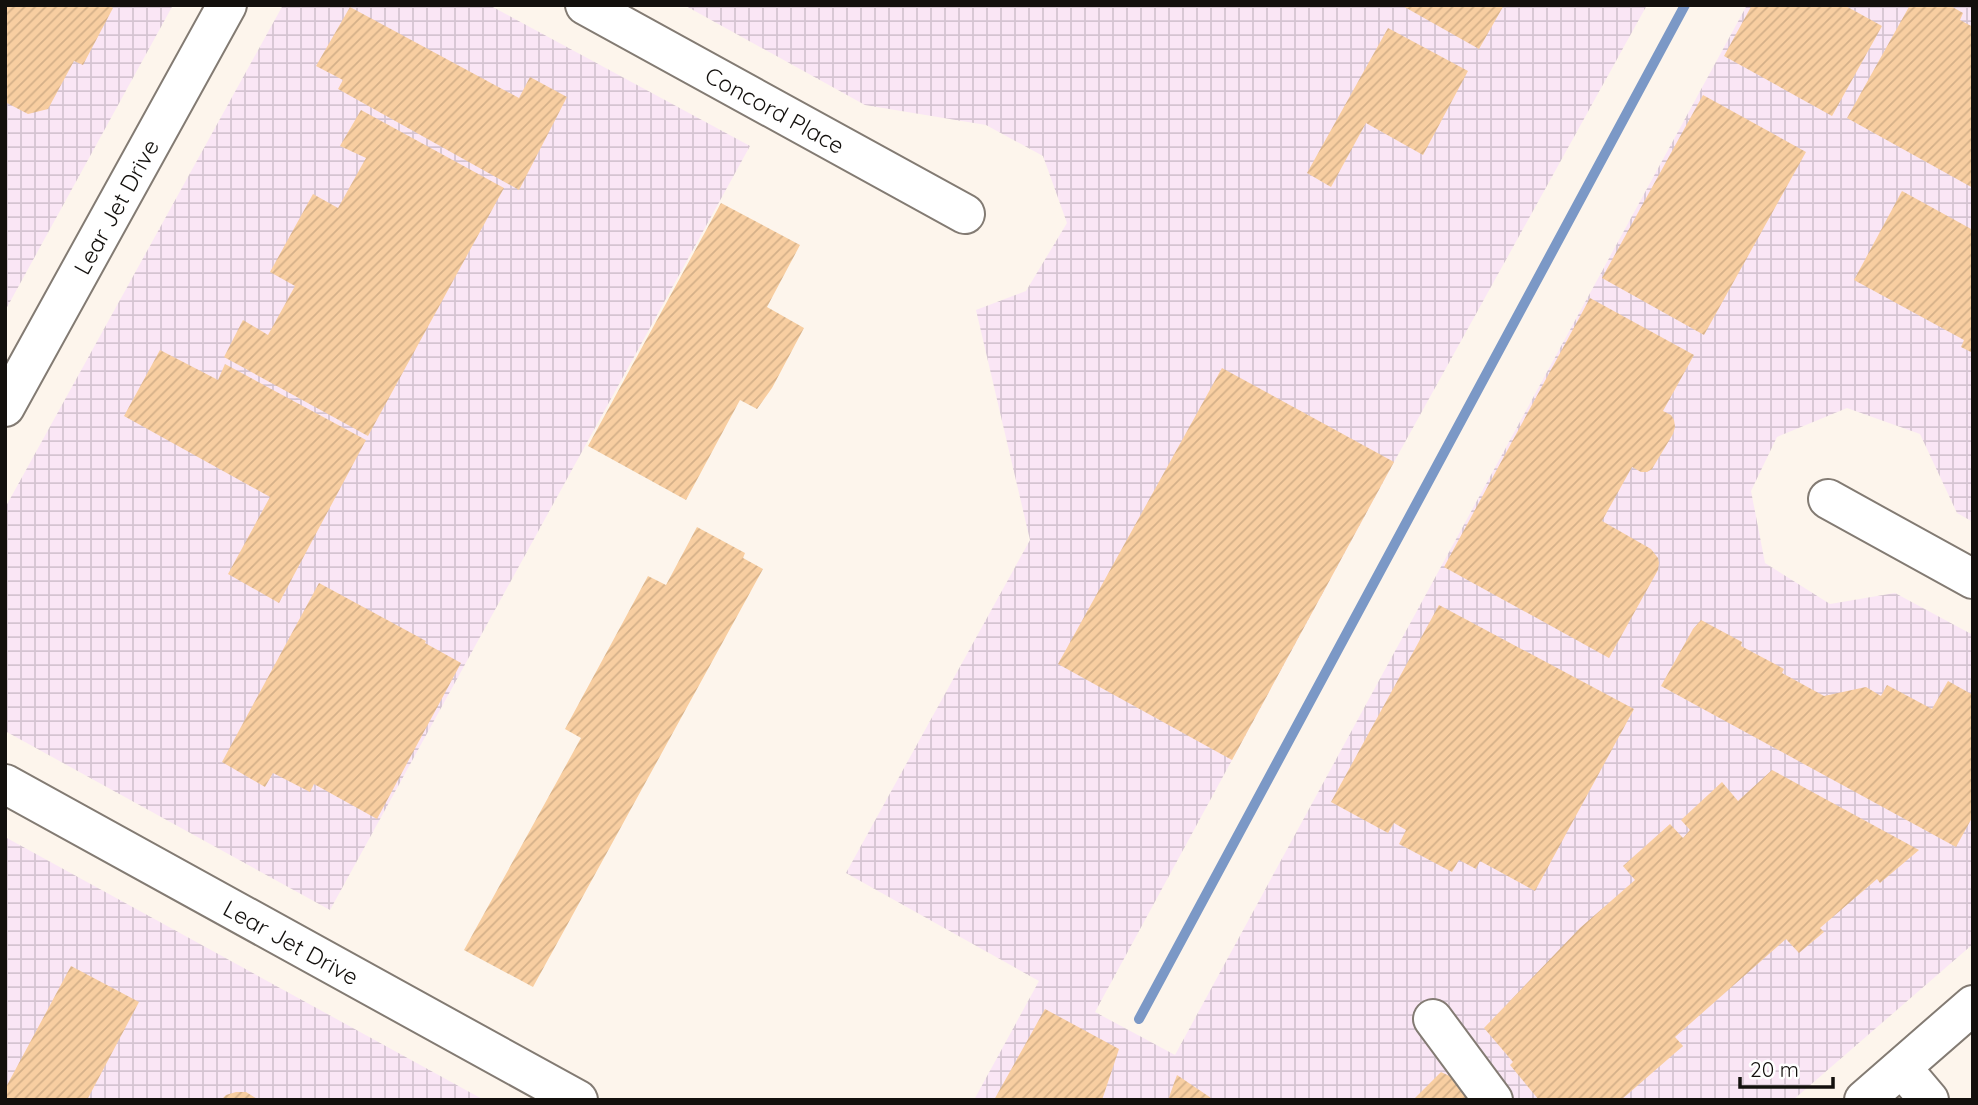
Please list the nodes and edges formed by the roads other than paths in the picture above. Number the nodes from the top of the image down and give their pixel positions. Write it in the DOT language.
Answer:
graph roads {
  1 [pos="227,5"];
  2 [pos="585,5"];
  3 [pos="965,214"];
  4 [pos="5,407"];
  5 [pos="1828,499"];
  6 [pos="1973,579"];
  7 [pos="5,784"];
  8 [pos="1973,1005"];
  9 [pos="1433,1019"];
  10 [pos="1902,1068"];
  11 [pos="578,1100"];
  12 [pos="1493,1100"];
  13 [pos="1864,1100"];
  14 [pos="1929,1100"];
  1 -- 4 [label="street, Lear Jet Drive"];
  2 -- 3 [label="street, Concord Place"];
  5 -- 6 [label="street"];
  7 -- 11 [label="street, Lear Jet Drive"];
  8 -- 10 [label="street"];
  9 -- 12 [label="street"];
  10 -- 13 [label="street"];
  10 -- 14 [label="street"];
}
